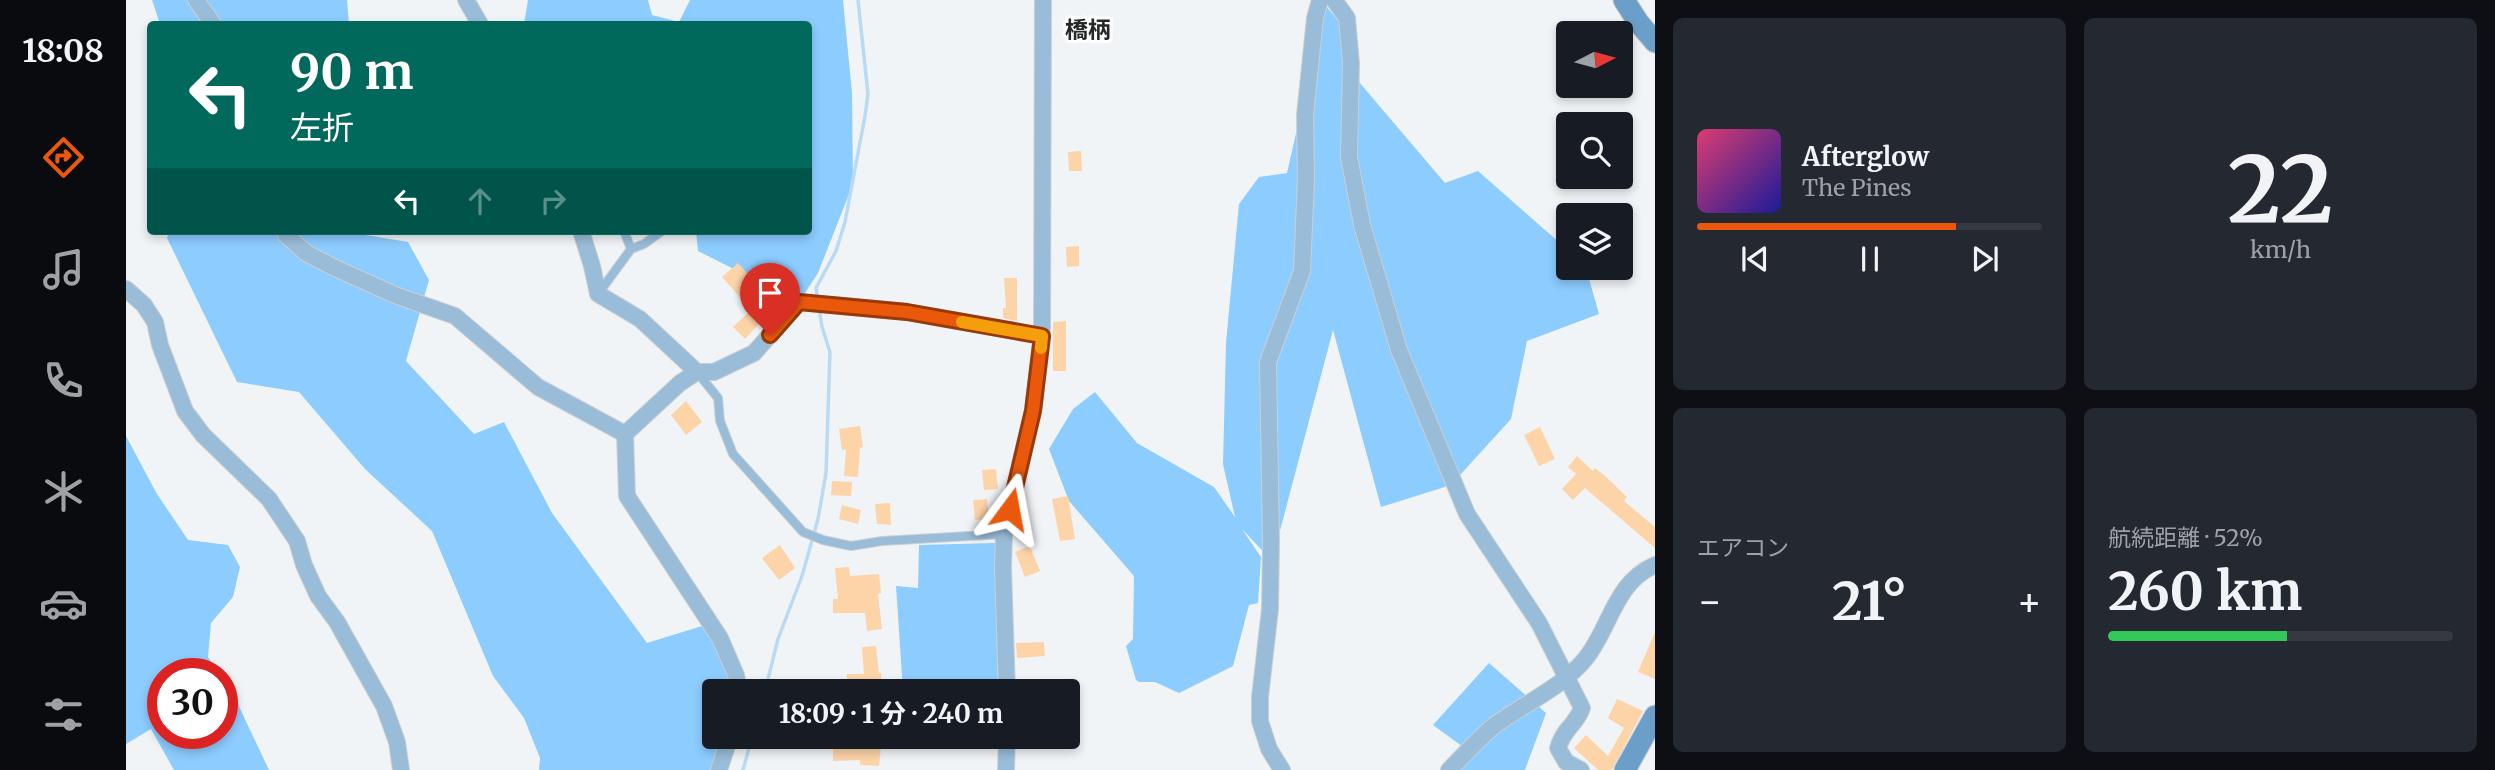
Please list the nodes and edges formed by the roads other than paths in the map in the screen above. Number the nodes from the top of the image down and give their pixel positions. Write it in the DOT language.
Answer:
graph roads {
  1 [pos="195,0"];
  2 [pos="466,0"];
  3 [pos="1043,0"];
  4 [pos="1321,0"];
  5 [pos="1334,0"];
  6 [pos="1624,0"];
  7 [pos="211,21"];
  8 [pos="478,21"];
  9 [pos="1655,42"];
  10 [pos="286,235"];
  11 [pos="582,235"];
  12 [pos="626,235"];
  13 [pos="656,235"];
  14 [pos="631,249"];
  15 [pos="126,289"];
  16 [pos="598,294"];
  17 [pos="1042,336"];
  18 [pos="697,372"];
  19 [pos="625,434"];
  20 [pos="1004,534"];
  21 [pos="1655,565"];
  22 [pos="1567,676"];
  23 [pos="737,679"];
  24 [pos="1007,679"];
  25 [pos="1655,716"];
  26 [pos="726,749"];
  27 [pos="1007,749"];
  28 [pos="401,770"];
  29 [pos="719,770"];
  30 [pos="1006,770"];
  31 [pos="1282,770"];
  32 [pos="1449,770"];
  33 [pos="1581,770"];
  34 [pos="1625,770"];
  1 -- 7 [label="street"];
  2 -- 8 [label="street"];
  3 -- 17 [label="street"];
  4 -- 31 [label="street"];
  5 -- 22 [label="street"];
  6 -- 9 [label="street"];
  10 -- 19 [label="street"];
  11 -- 16 [label="street"];
  12 -- 14 [label="lane"];
  13 -- 14 [label="lane"];
  14 -- 16 [label="lane"];
  15 -- 28 [label="street"];
  16 -- 18 [label="street"];
  17 -- 18 [label="street"];
  17 -- 20 [label="street"];
  18 -- 19 [label="street"];
  18 -- 20 [label="lane"];
  19 -- 23 [label="street"];
  20 -- 24 [label="street"];
  21 -- 22 [label="street"];
  22 -- 32 [label="street"];
  22 -- 33 [label="street"];
  25 -- 34 [label="street"];
  26 -- 29 [label="street"];
  27 -- 30 [label="street"];
}
